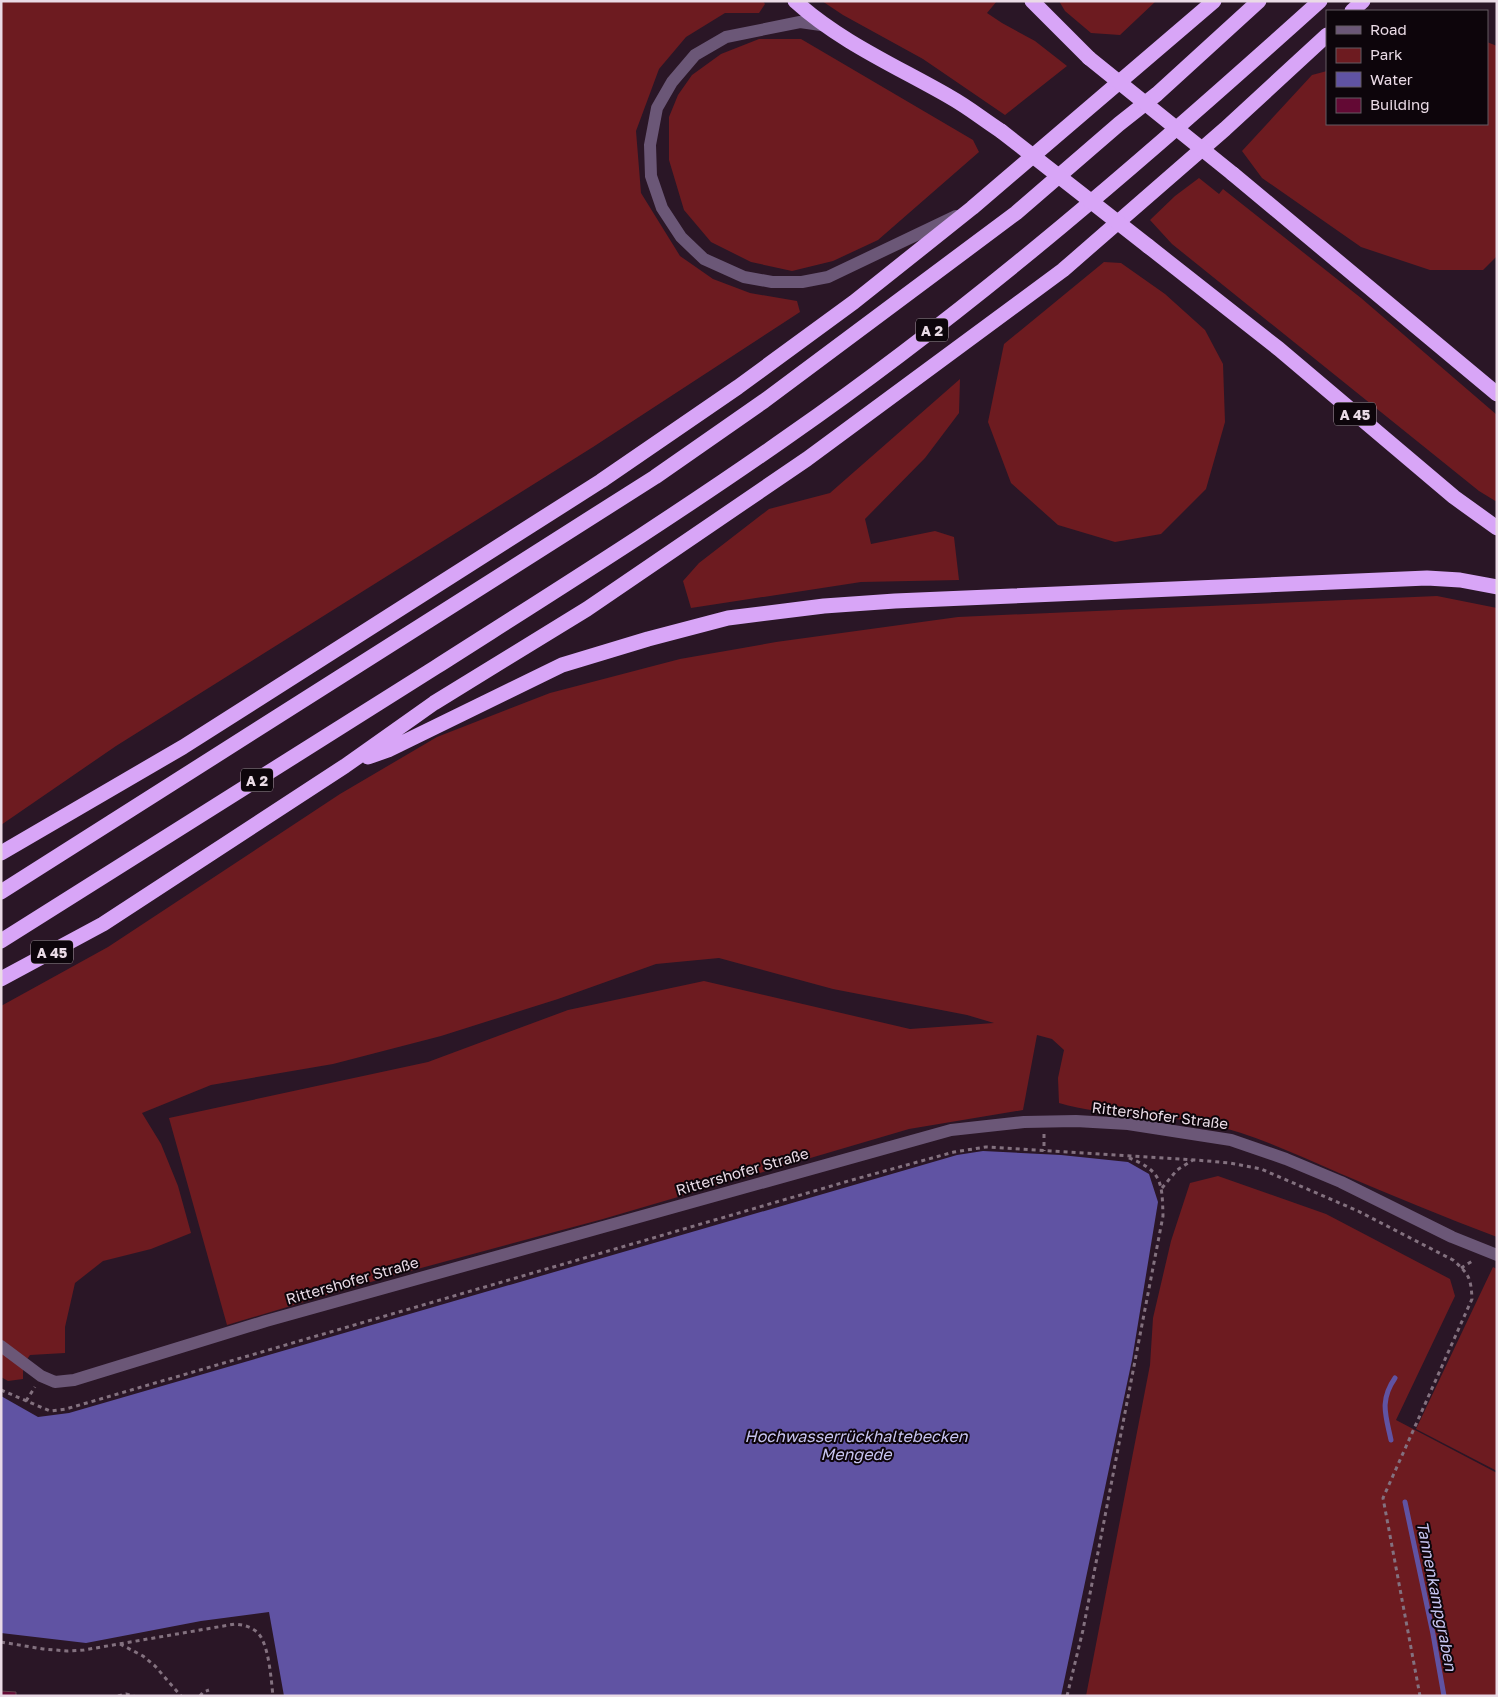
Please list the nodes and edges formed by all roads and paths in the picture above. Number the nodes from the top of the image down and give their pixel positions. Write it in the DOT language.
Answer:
graph roads {
  1 [pos="795,1"];
  2 [pos="1032,1"];
  3 [pos="1198,1"];
  4 [pos="1214,1"];
  5 [pos="1259,1"];
  6 [pos="1320,1"];
  7 [pos="1363,1"];
  8 [pos="1353,10"];
  9 [pos="828,26"];
  10 [pos="1326,36"];
  11 [pos="1134,71"];
  12 [pos="972,208"];
  13 [pos="1497,394"];
  14 [pos="1497,528"];
  15 [pos="1497,587"];
  16 [pos="345,766"];
  17 [pos="1,853"];
  18 [pos="1,892"];
  19 [pos="1,941"];
  20 [pos="1,979"];
  21 [pos="1124,1156"];
  22 [pos="1194,1160"];
  23 [pos="1162,1188"];
  24 [pos="1497,1255"];
  25 [pos="1,1346"];
  26 [pos="1,1390"];
  27 [pos="1,1642"];
  28 [pos="120,1644"];
  29 [pos="209,1690"];
  30 [pos="118,1696"];
  31 [pos="134,1696"];
  32 [pos="181,1696"];
  33 [pos="200,1696"];
  34 [pos="273,1696"];
  35 [pos="1067,1696"];
  36 [pos="1420,1696"];
  1 -- 9 [label="highway"];
  2 -- 13 [label="highway, bridge"];
  3 -- 11 [label="highway"];
  4 -- 11 [label="highway"];
  5 -- 18 [label="highway"];
  6 -- 19 [label="highway, A 2"];
  7 -- 8 [label="highway"];
  9 -- 12 [label="street"];
  9 -- 14 [label="highway, A 45, bridge"];
  10 -- 16 [label="highway"];
  11 -- 12 [label="highway"];
  12 -- 17 [label="highway"];
  15 -- 16 [label="highway"];
  16 -- 20 [label="highway, A 45"];
  21 -- 22 [label="path"];
  21 -- 23 [label="path"];
  21 -- 26 [label="path"];
  22 -- 23 [label="path"];
  22 -- 36 [label="path"];
  23 -- 35 [label="path"];
  24 -- 25 [label="street, Rittershofer Straße"];
  27 -- 28 [label="path"];
  28 -- 32 [label="path"];
  28 -- 34 [label="path"];
  29 -- 33 [label="path"];
  30 -- 31 [label="path"];
}
